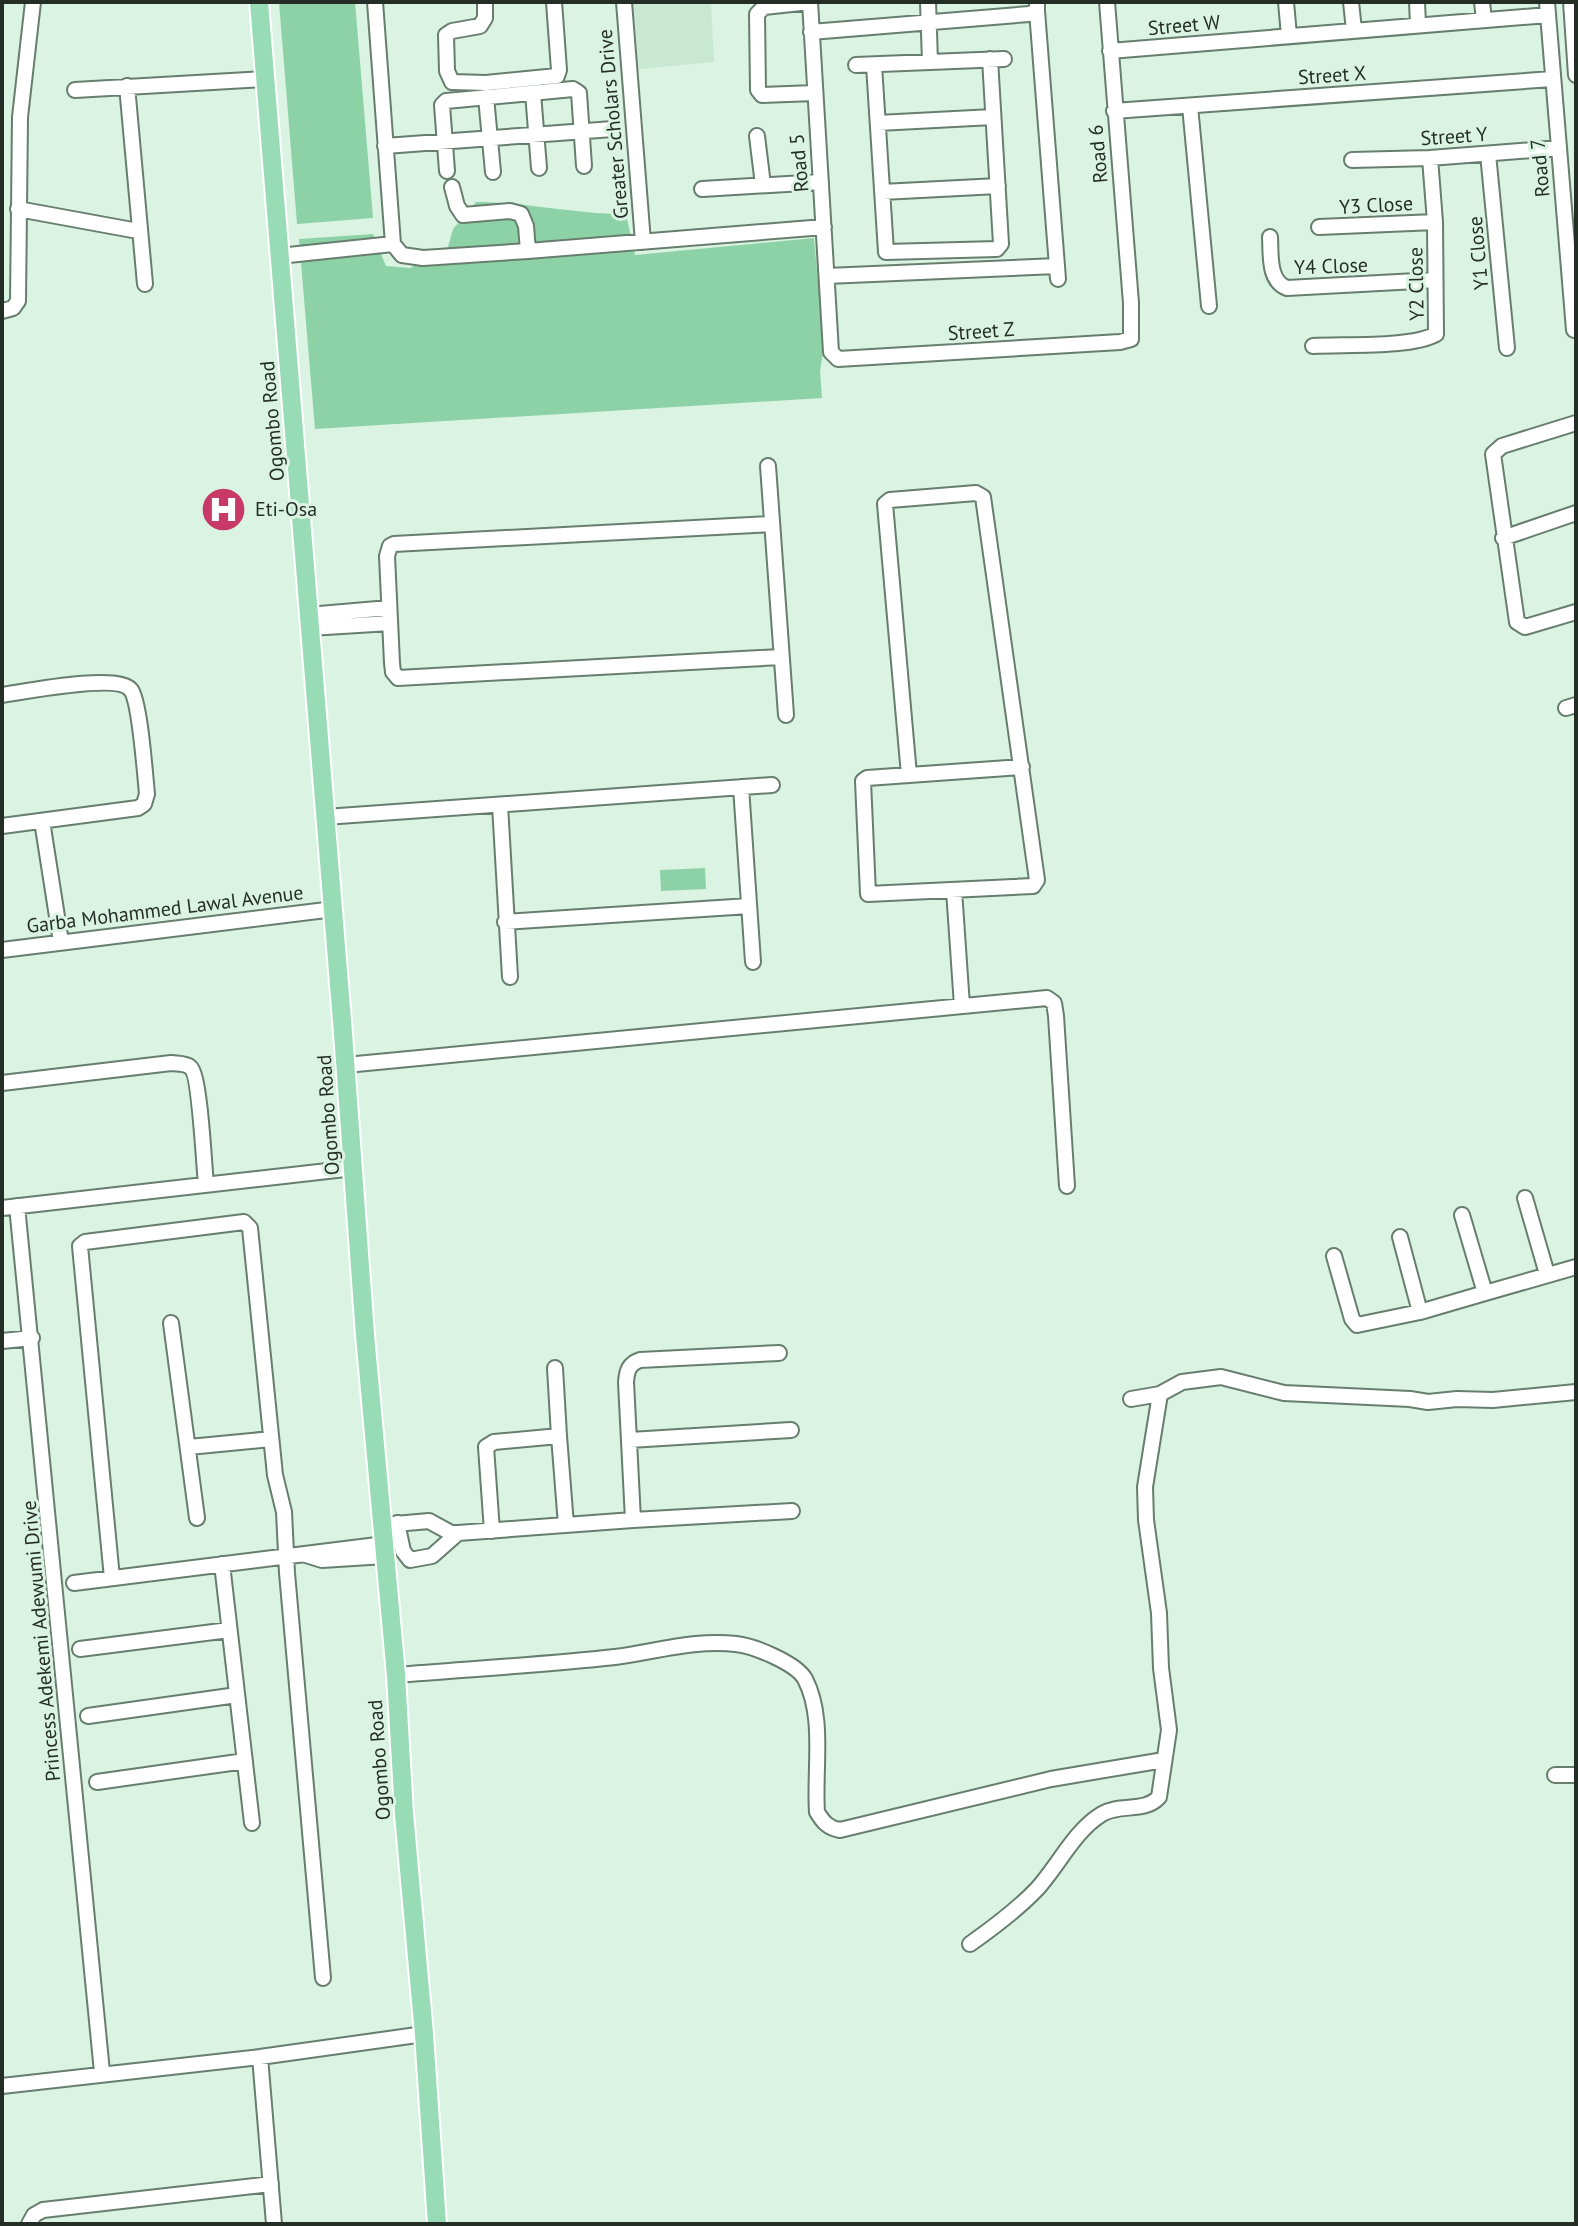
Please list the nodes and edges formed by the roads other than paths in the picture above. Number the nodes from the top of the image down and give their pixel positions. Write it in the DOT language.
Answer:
graph roads {
  1 [pos="33,2"];
  2 [pos="259,2"];
  3 [pos="375,2"];
  4 [pos="485,2"];
  5 [pos="554,2"];
  6 [pos="624,2"];
  7 [pos="810,2"];
  8 [pos="928,2"];
  9 [pos="1107,2"];
  10 [pos="1286,2"];
  11 [pos="1351,2"];
  12 [pos="1417,2"];
  13 [pos="1482,2"];
  14 [pos="1571,2"];
  15 [pos="1037,6"];
  16 [pos="1547,9"];
  17 [pos="984,10"];
  18 [pos="1484,20"];
  19 [pos="928,21"];
  20 [pos="1418,25"];
  21 [pos="1354,30"];
  22 [pos="811,32"];
  23 [pos="1289,36"];
  24 [pos="1110,51"];
  25 [pos="930,62"];
  26 [pos="856,65"];
  27 [pos="874,65"];
  28 [pos="559,70"];
  29 [pos="1576,75"];
  30 [pos="265,79"];
  31 [pos="1552,79"];
  32 [pos="452,82"];
  33 [pos="127,86"];
  34 [pos="573,89"];
  35 [pos="75,90"];
  36 [pos="533,93"];
  37 [pos="814,93"];
  38 [pos="486,97"];
  39 [pos="442,105"];
  40 [pos="1190,106"];
  41 [pos="1114,111"];
  42 [pos="993,117"];
  43 [pos="878,123"];
  44 [pos="613,129"];
  45 [pos="581,131"];
  46 [pos="537,135"];
  47 [pos="757,136"];
  48 [pos="491,138"];
  49 [pos="444,141"];
  50 [pos="385,146"];
  51 [pos="1559,148"];
  52 [pos="1488,154"];
  53 [pos="1430,158"];
  54 [pos="1352,160"];
  55 [pos="584,166"];
  56 [pos="539,168"];
  57 [pos="447,171"];
  58 [pos="493,172"];
  59 [pos="821,182"];
  60 [pos="763,185"];
  61 [pos="998,186"];
  62 [pos="452,187"];
  63 [pos="702,189"];
  64 [pos="882,192"];
  65 [pos="2,201"];
  66 [pos="18,206"];
  67 [pos="1435,222"];
  68 [pos="824,227"];
  69 [pos="1319,227"];
  70 [pos="138,231"];
  71 [pos="1270,237"];
  72 [pos="643,242"];
  73 [pos="393,244"];
  74 [pos="528,251"];
  75 [pos="279,256"];
  76 [pos="827,276"];
  77 [pos="1435,280"];
  78 [pos="145,284"];
  79 [pos="1131,303"];
  80 [pos="1209,306"];
  81 [pos="2,311"];
  82 [pos="829,321"];
  83 [pos="1574,330"];
  84 [pos="1313,346"];
  85 [pos="1507,348"];
  86 [pos="1576,423"];
  87 [pos="768,466"];
  88 [pos="1576,513"];
  89 [pos="771,524"];
  90 [pos="1503,538"];
  91 [pos="1576,612"];
  92 [pos="390,615"];
  93 [pos="309,622"];
  94 [pos="780,657"];
  95 [pos="2,695"];
  96 [pos="786,715"];
  97 [pos="1022,767"];
  98 [pos="909,775"];
  99 [pos="772,785"];
  100 [pos="741,787"];
  101 [pos="500,805"];
  102 [pos="325,817"];
  103 [pos="42,821"];
  104 [pos="2,826"];
  105 [pos="954,890"];
  106 [pos="749,906"];
  107 [pos="334,909"];
  108 [pos="505,922"];
  109 [pos="61,942"];
  110 [pos="2,950"];
  111 [pos="753,962"];
  112 [pos="510,977"];
  113 [pos="962,1006"];
  114 [pos="346,1065"];
  115 [pos="2,1083"];
  116 [pos="354,1168"];
  117 [pos="206,1184"];
  118 [pos="1067,1186"];
  119 [pos="1525,1198"];
  120 [pos="10,1207"];
  121 [pos="1462,1215"];
  122 [pos="1400,1237"];
  123 [pos="1334,1256"];
  124 [pos="1576,1267"];
  125 [pos="1547,1274"];
  126 [pos="1485,1293"];
  127 [pos="1420,1312"];
  128 [pos="171,1323"];
  129 [pos="32,1338"];
  130 [pos="2,1341"];
  131 [pos="779,1353"];
  132 [pos="555,1368"];
  133 [pos="1576,1392"];
  134 [pos="1160,1394"];
  135 [pos="1131,1399"];
  136 [pos="791,1430"];
  137 [pos="559,1436"];
  138 [pos="271,1439"];
  139 [pos="630,1440"];
  140 [pos="189,1447"];
  141 [pos="792,1511"];
  142 [pos="197,1518"];
  143 [pos="633,1520"];
  144 [pos="566,1525"];
  145 [pos="492,1531"];
  146 [pos="458,1533"];
  147 [pos="388,1537"];
  148 [pos="295,1556"];
  149 [pos="222,1564"];
  150 [pos="112,1578"];
  151 [pos="74,1583"];
  152 [pos="229,1630"];
  153 [pos="80,1649"];
  154 [pos="396,1675"];
  155 [pos="237,1695"];
  156 [pos="88,1716"];
  157 [pos="1164,1760"];
  158 [pos="245,1761"];
  159 [pos="1555,1775"];
  160 [pos="1576,1775"];
  161 [pos="97,1782"];
  162 [pos="252,1823"];
  163 [pos="970,1944"];
  164 [pos="323,1978"];
  165 [pos="424,2034"];
  166 [pos="260,2057"];
  167 [pos="102,2072"];
  168 [pos="2,2086"];
  169 [pos="271,2184"];
  170 [pos="29,2224"];
  171 [pos="274,2224"];
  172 [pos="437,2224"];
  1 -- 66 [label="street"];
  2 -- 30 [label="main road, Ogombo Road"];
  3 -- 50 [label="street"];
  4 -- 32 [label="street"];
  5 -- 28 [label="street"];
  6 -- 72 [label="street, Greater Scholars Drive"];
  7 -- 22 [label="street, Road 5"];
  7 -- 37 [label="street"];
  8 -- 19 [label="street"];
  9 -- 24 [label="street, Road 6"];
  10 -- 23 [label="street"];
  11 -- 21 [label="street"];
  12 -- 20 [label="street"];
  13 -- 18 [label="street"];
  14 -- 29 [label="street"];
  15 -- 17 [label="street"];
  15 -- 76 [label="street"];
  16 -- 18 [label="street, Street W"];
  16 -- 31 [label="street, Road 7"];
  17 -- 19 [label="street"];
  18 -- 20 [label="street, Street W"];
  19 -- 22 [label="street"];
  19 -- 25 [label="street"];
  20 -- 21 [label="street, Street W"];
  21 -- 23 [label="street, Street W"];
  22 -- 37 [label="street, Road 5"];
  23 -- 24 [label="street, Street W"];
  24 -- 41 [label="street, Road 6"];
  25 -- 27 [label="street"];
  25 -- 42 [label="street"];
  26 -- 27 [label="street"];
  27 -- 43 [label="street"];
  28 -- 32 [label="street"];
  28 -- 34 [label="street"];
  30 -- 33 [label="street"];
  30 -- 75 [label="main road, Ogombo Road"];
  31 -- 40 [label="street, Street X"];
  31 -- 51 [label="street, Road 7"];
  32 -- 39 [label="street"];
  33 -- 35 [label="street"];
  33 -- 70 [label="street"];
  34 -- 36 [label="street"];
  34 -- 45 [label="street"];
  36 -- 38 [label="street"];
  36 -- 46 [label="street"];
  37 -- 59 [label="street, Road 5"];
  38 -- 39 [label="street"];
  38 -- 48 [label="street"];
  39 -- 49 [label="street"];
  40 -- 41 [label="street, Street X"];
  40 -- 80 [label="street"];
  41 -- 79 [label="street, Road 6"];
  42 -- 43 [label="street"];
  42 -- 61 [label="street"];
  43 -- 64 [label="street"];
  44 -- 45 [label="street"];
  45 -- 46 [label="street"];
  45 -- 55 [label="street"];
  46 -- 48 [label="street"];
  46 -- 56 [label="street"];
  47 -- 60 [label="street"];
  48 -- 49 [label="street"];
  48 -- 58 [label="street"];
  49 -- 50 [label="street"];
  49 -- 57 [label="street"];
  50 -- 73 [label="street"];
  51 -- 52 [label="street, Street Y"];
  51 -- 83 [label="street, Road 7"];
  52 -- 53 [label="street, Street Y"];
  52 -- 85 [label="street, Y1 Close"];
  53 -- 54 [label="street, Street Y"];
  53 -- 67 [label="street, Y2 Close"];
  59 -- 60 [label="street"];
  59 -- 68 [label="street, Road 5"];
  60 -- 63 [label="street"];
  61 -- 64 [label="street"];
  61 -- 64 [label="street"];
  62 -- 74 [label="street"];
  65 -- 66 [label="street"];
  66 -- 70 [label="street"];
  66 -- 81 [label="street"];
  67 -- 69 [label="street, Y3 Close"];
  67 -- 77 [label="street, Y2 Close"];
  68 -- 72 [label="street"];
  68 -- 76 [label="street, Road 5"];
  70 -- 78 [label="street"];
  71 -- 77 [label="street, Y4 Close"];
  72 -- 74 [label="street"];
  73 -- 74 [label="street"];
  73 -- 75 [label="street"];
  75 -- 93 [label="main road, Ogombo Road"];
  76 -- 82 [label="street, Road 5"];
  77 -- 84 [label="street, Y2 Close"];
  79 -- 82 [label="street, Street Z"];
  86 -- 90 [label="street"];
  87 -- 89 [label="street"];
  88 -- 90 [label="street"];
  89 -- 92 [label="street"];
  89 -- 94 [label="street"];
  90 -- 91 [label="street"];
  92 -- 93 [label="street"];
  92 -- 94 [label="street"];
  93 -- 102 [label="main road, Ogombo Road"];
  94 -- 96 [label="street"];
  95 -- 103 [label="street"];
  97 -- 98 [label="street"];
  97 -- 98 [label="street"];
  97 -- 105 [label="street"];
  98 -- 105 [label="street"];
  99 -- 100 [label="street"];
  100 -- 101 [label="street"];
  100 -- 106 [label="street"];
  101 -- 102 [label="street"];
  101 -- 108 [label="street"];
  102 -- 107 [label="main road, Ogombo Road"];
  103 -- 104 [label="street"];
  103 -- 109 [label="street"];
  105 -- 113 [label="street"];
  106 -- 108 [label="street"];
  106 -- 111 [label="street"];
  107 -- 109 [label="street, Garba Mohammed Lawal Avenue"];
  107 -- 114 [label="main road, Ogombo Road"];
  108 -- 112 [label="street"];
  109 -- 110 [label="street, Garba Mohammed Lawal Avenue"];
  113 -- 114 [label="street"];
  113 -- 118 [label="street"];
  114 -- 116 [label="main road, Ogombo Road"];
  115 -- 117 [label="street"];
  116 -- 117 [label="street"];
  116 -- 147 [label="main road, Ogombo Road"];
  117 -- 120 [label="street"];
  119 -- 125 [label="street"];
  120 -- 129 [label="street, Princess Adekemi Adewumi Drive"];
  121 -- 126 [label="street"];
  122 -- 127 [label="street"];
  123 -- 127 [label="street"];
  124 -- 125 [label="street"];
  125 -- 126 [label="street"];
  126 -- 127 [label="street"];
  128 -- 140 [label="street"];
  129 -- 130 [label="street"];
  129 -- 167 [label="street, Princess Adekemi Adewumi Drive"];
  131 -- 139 [label="street"];
  132 -- 137 [label="street"];
  133 -- 134 [label="street"];
  134 -- 135 [label="street"];
  134 -- 157 [label="street"];
  136 -- 139 [label="street"];
  137 -- 144 [label="street"];
  137 -- 145 [label="street"];
  138 -- 140 [label="street"];
  138 -- 148 [label="street"];
  138 -- 150 [label="street"];
  139 -- 143 [label="street"];
  140 -- 142 [label="street"];
  141 -- 143 [label="street"];
  143 -- 144 [label="street"];
  144 -- 145 [label="street"];
  145 -- 146 [label="street"];
  146 -- 147 [label="street"];
  146 -- 147 [label="street"];
  147 -- 148 [label="street"];
  147 -- 154 [label="main road, Ogombo Road"];
  148 -- 149 [label="street"];
  148 -- 164 [label="street"];
  149 -- 150 [label="street"];
  149 -- 152 [label="street"];
  150 -- 151 [label="street"];
  152 -- 153 [label="street"];
  152 -- 155 [label="street"];
  154 -- 157 [label="street"];
  154 -- 165 [label="main road, Ogombo Road"];
  155 -- 156 [label="street"];
  155 -- 158 [label="street"];
  157 -- 163 [label="street"];
  158 -- 161 [label="street"];
  158 -- 162 [label="street"];
  159 -- 160 [label="street"];
  165 -- 166 [label="street"];
  165 -- 172 [label="main road, Ogombo Road"];
  166 -- 167 [label="street"];
  166 -- 169 [label="street"];
  167 -- 168 [label="street"];
  169 -- 170 [label="street"];
  169 -- 171 [label="street"];
}
